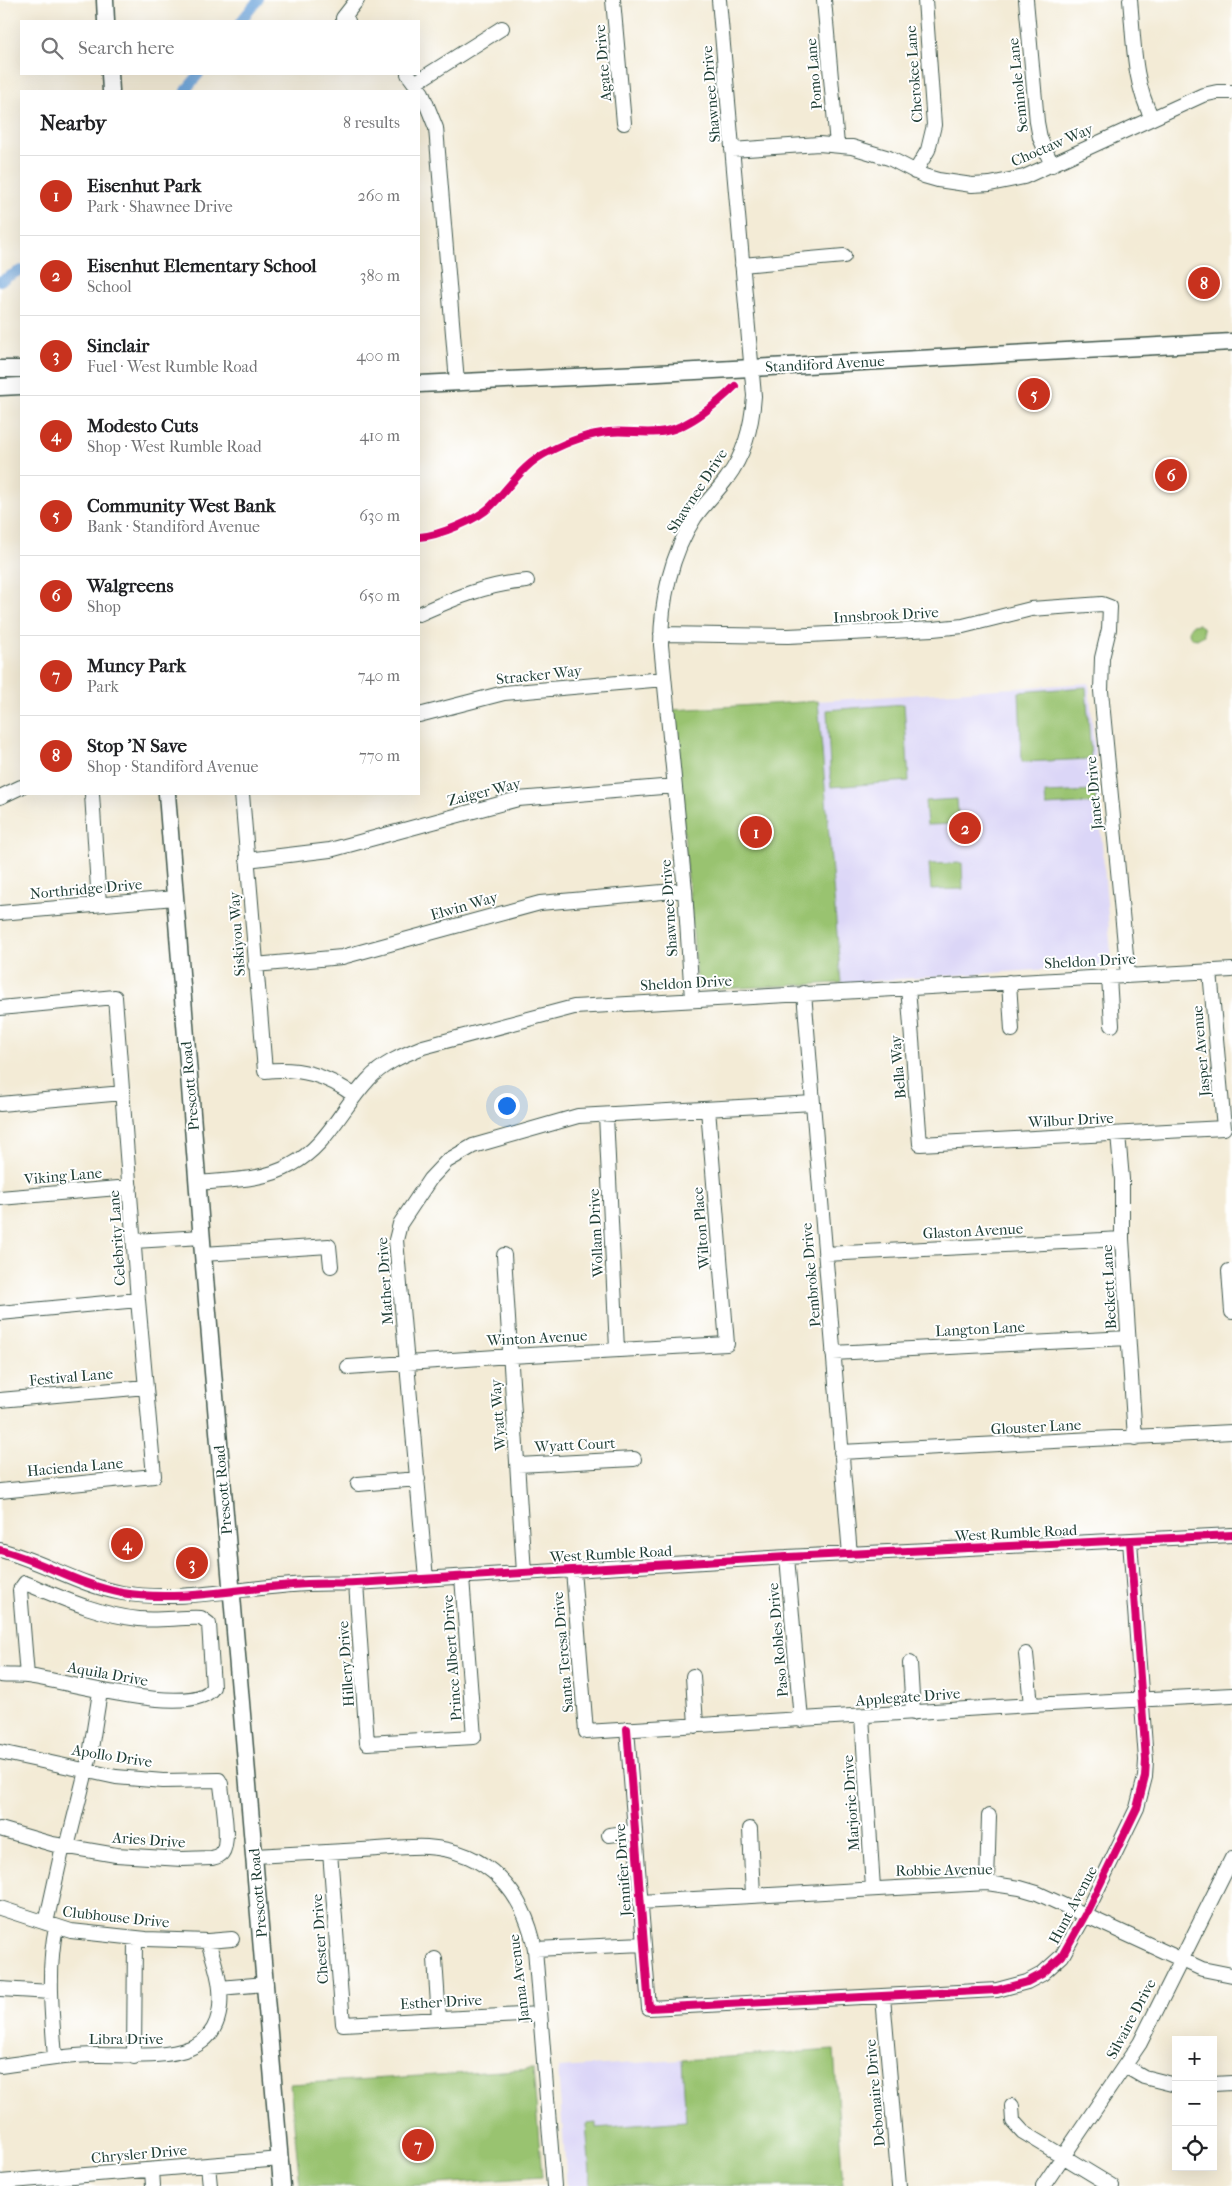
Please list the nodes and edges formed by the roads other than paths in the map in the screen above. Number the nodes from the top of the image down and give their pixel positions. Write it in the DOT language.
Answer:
graph roads {
  1 [pos="105,0"];
  2 [pos="357,0"];
  3 [pos="614,0"];
  4 [pos="719,0"];
  5 [pos="824,0"];
  6 [pos="925,0"];
  7 [pos="1026,0"];
  8 [pos="1130,0"];
  9 [pos="346,19"];
  10 [pos="106,20"];
  11 [pos="502,28"];
  12 [pos="420,74"];
  13 [pos="110,75"];
  14 [pos="412,78"];
  15 [pos="111,90"];
  16 [pos="419,90"];
  17 [pos="1232,92"];
  18 [pos="420,93"];
  19 [pos="1152,118"];
  20 [pos="624,123"];
  21 [pos="837,145"];
  22 [pos="732,150"];
  23 [pos="1052,164"];
  24 [pos="915,172"];
  25 [pos="844,256"];
  26 [pos="742,265"];
  27 [pos="1232,342"];
  28 [pos="752,368"];
  29 [pos="20,369"];
  30 [pos="0,370"];
  31 [pos="457,382"];
  32 [pos="420,384"];
  33 [pos="20,386"];
  34 [pos="0,387"];
  35 [pos="527,581"];
  36 [pos="1110,607"];
  37 [pos="420,614"];
  38 [pos="661,634"];
  39 [pos="664,679"];
  40 [pos="420,715"];
  41 [pos="674,786"];
  42 [pos="20,787"];
  43 [pos="92,795"];
  44 [pos="167,795"];
  45 [pos="242,795"];
  46 [pos="0,797"];
  47 [pos="247,860"];
  48 [pos="684,890"];
  49 [pos="176,898"];
  50 [pos="99,904"];
  51 [pos="0,913"];
  52 [pos="255,966"];
  53 [pos="1232,970"];
  54 [pos="1210,971"];
  55 [pos="1128,976"];
  56 [pos="1109,977"];
  57 [pos="1009,982"];
  58 [pos="908,988"];
  59 [pos="804,993"];
  60 [pos="692,999"];
  61 [pos="0,1008"];
  62 [pos="1112,1024"];
  63 [pos="1012,1030"];
  64 [pos="122,1093"];
  65 [pos="355,1096"];
  66 [pos="813,1103"];
  67 [pos="0,1104"];
  68 [pos="708,1109"];
  69 [pos="606,1115"];
  70 [pos="1224,1128"];
  71 [pos="1118,1134"];
  72 [pos="920,1144"];
  73 [pos="198,1183"];
  74 [pos="130,1187"];
  75 [pos="0,1198"];
  76 [pos="202,1237"];
  77 [pos="1122,1239"];
  78 [pos="134,1241"];
  79 [pos="203,1254"];
  80 [pos="825,1254"];
  81 [pos="504,1255"];
  82 [pos="331,1266"];
  83 [pos="1230,1271"];
  84 [pos="138,1300"];
  85 [pos="1232,1312"];
  86 [pos="0,1313"];
  87 [pos="1128,1338"];
  88 [pos="727,1344"];
  89 [pos="617,1349"];
  90 [pos="833,1353"];
  91 [pos="511,1356"];
  92 [pos="408,1362"];
  93 [pos="348,1367"];
  94 [pos="146,1386"];
  95 [pos="0,1400"];
  96 [pos="1232,1432"];
  97 [pos="1135,1438"];
  98 [pos="841,1452"];
  99 [pos="634,1459"];
  100 [pos="518,1464"];
  101 [pos="154,1476"];
  102 [pos="418,1478"];
  103 [pos="358,1484"];
  104 [pos="0,1490"];
  105 [pos="1232,1535"];
  106 [pos="1130,1541"];
  107 [pos="0,1550"];
  108 [pos="850,1555"];
  109 [pos="787,1557"];
  110 [pos="572,1570"];
  111 [pos="524,1573"];
  112 [pos="462,1577"];
  113 [pos="426,1579"];
  114 [pos="356,1583"];
  115 [pos="232,1591"];
  116 [pos="1026,1654"];
  117 [pos="910,1663"];
  118 [pos="0,1675"];
  119 [pos="27,1676"];
  120 [pos="693,1676"];
  121 [pos="100,1692"];
  122 [pos="1232,1695"];
  123 [pos="1142,1700"];
  124 [pos="1031,1705"];
  125 [pos="914,1713"];
  126 [pos="862,1716"];
  127 [pos="801,1720"];
  128 [pos="696,1726"];
  129 [pos="627,1729"];
  130 [pos="586,1732"];
  131 [pos="367,1743"];
  132 [pos="0,1752"];
  133 [pos="86,1772"];
  134 [pos="219,1780"];
  135 [pos="989,1816"];
  136 [pos="0,1829"];
  137 [pos="750,1829"];
  138 [pos="634,1832"];
  139 [pos="609,1836"];
  140 [pos="65,1846"];
  141 [pos="330,1852"];
  142 [pos="255,1856"];
  143 [pos="1232,1858"];
  144 [pos="987,1883"];
  145 [pos="873,1888"];
  146 [pos="753,1896"];
  147 [pos="640,1902"];
  148 [pos="0,1908"];
  149 [pos="1085,1915"];
  150 [pos="51,1925"];
  151 [pos="136,1938"];
  152 [pos="232,1939"];
  153 [pos="208,1941"];
  154 [pos="643,1944"];
  155 [pos="535,1949"];
  156 [pos="435,1958"];
  157 [pos="1180,1958"];
  158 [pos="1232,1975"];
  159 [pos="266,1984"];
  160 [pos="220,1988"];
  161 [pos="0,1989"];
  162 [pos="51,1992"];
  163 [pos="883,1996"];
  164 [pos="649,2008"];
  165 [pos="540,2014"];
  166 [pos="439,2019"];
  167 [pos="342,2024"];
  168 [pos="134,2057"];
  169 [pos="55,2058"];
  170 [pos="0,2066"];
  171 [pos="1125,2066"];
  172 [pos="1232,2083"];
  173 [pos="1172,2084"];
  174 [pos="1217,2084"];
  175 [pos="1012,2106"];
  176 [pos="281,2158"];
  177 [pos="1063,2158"];
  178 [pos="208,2165"];
  179 [pos="152,2170"];
  180 [pos="0,2182"];
  181 [pos="153,2186"];
  182 [pos="210,2186"];
  183 [pos="282,2186"];
  184 [pos="554,2186"];
  185 [pos="899,2186"];
  186 [pos="1044,2186"];
  187 [pos="1112,2186"];
  1 -- 10 [label="main road"];
  2 -- 9 [label="street"];
  3 -- 20 [label="street, Agate Drive"];
  4 -- 22 [label="street, Shawnee Drive"];
  5 -- 21 [label="street, Pomo Lane"];
  6 -- 24 [label="street, Cherokee Lane"];
  7 -- 23 [label="street, Seminole Lane"];
  8 -- 19 [label="street"];
  11 -- 12 [label="street"];
  13 -- 15 [label="main road"];
  14 -- 16 [label="street"];
  17 -- 19 [label="street, Choctaw Way"];
  18 -- 31 [label="street"];
  19 -- 23 [label="street, Choctaw Way"];
  21 -- 22 [label="street, Choctaw Way"];
  21 -- 24 [label="street, Choctaw Way"];
  22 -- 26 [label="street, Shawnee Drive"];
  23 -- 24 [label="street, Choctaw Way"];
  25 -- 26 [label="street"];
  26 -- 28 [label="street, Shawnee Drive"];
  27 -- 28 [label="main road, Standiford Avenue"];
  28 -- 31 [label="main road, Standiford Avenue"];
  28 -- 38 [label="street, Shawnee Drive"];
  29 -- 30 [label="main road"];
  31 -- 32 [label="main road, Standiford Avenue"];
  33 -- 34 [label="main road"];
  35 -- 37 [label="street"];
  36 -- 38 [label="street, Innsbrook Drive"];
  36 -- 55 [label="street, Janet Drive"];
  38 -- 39 [label="street, Shawnee Drive"];
  39 -- 40 [label="street, Stracker Way"];
  39 -- 41 [label="street, Shawnee Drive"];
  41 -- 47 [label="street, Zaiger Way"];
  41 -- 48 [label="street, Shawnee Drive"];
  42 -- 46 [label="street"];
  43 -- 50 [label="street"];
  44 -- 49 [label="main road, Prescott Road"];
  45 -- 47 [label="street, Siskiyou Way"];
  47 -- 52 [label="street, Siskiyou Way"];
  48 -- 52 [label="street, Elwin Way"];
  48 -- 60 [label="street, Shawnee Drive"];
  49 -- 50 [label="street, Northridge Drive"];
  49 -- 73 [label="main road, Prescott Road"];
  50 -- 51 [label="street, Northridge Drive"];
  52 -- 65 [label="street, Siskiyou Way"];
  53 -- 54 [label="street, Sheldon Drive"];
  54 -- 55 [label="street, Sheldon Drive"];
  54 -- 70 [label="street, Jasper Avenue"];
  55 -- 56 [label="street, Sheldon Drive"];
  56 -- 57 [label="street, Sheldon Drive"];
  56 -- 62 [label="street"];
  57 -- 58 [label="street, Sheldon Drive"];
  57 -- 63 [label="street"];
  58 -- 59 [label="street, Sheldon Drive"];
  58 -- 72 [label="street, Bella Way"];
  59 -- 60 [label="street, Sheldon Drive"];
  59 -- 66 [label="street, Pembroke Drive"];
  60 -- 65 [label="street, Sheldon Drive"];
  61 -- 64 [label="street, Celebrity Lane"];
  64 -- 67 [label="street"];
  64 -- 74 [label="street, Celebrity Lane"];
  65 -- 73 [label="street, Sheldon Drive"];
  66 -- 68 [label="street, Mather Drive"];
  66 -- 80 [label="street, Pembroke Drive"];
  68 -- 69 [label="street, Mather Drive"];
  68 -- 88 [label="street, Wilton Place"];
  69 -- 89 [label="street, Wollam Drive"];
  69 -- 92 [label="street, Mather Drive"];
  70 -- 71 [label="street, Wilbur Drive"];
  71 -- 72 [label="street, Wilbur Drive"];
  71 -- 77 [label="street, Beckett Lane"];
  73 -- 76 [label="main road, Prescott Road"];
  74 -- 75 [label="street, Viking Lane"];
  74 -- 78 [label="street, Celebrity Lane"];
  76 -- 78 [label="street"];
  76 -- 79 [label="main road, Prescott Road"];
  77 -- 80 [label="street, Glaston Avenue"];
  77 -- 87 [label="street, Beckett Lane"];
  78 -- 84 [label="street, Celebrity Lane"];
  79 -- 82 [label="street"];
  79 -- 115 [label="main road, Prescott Road"];
  80 -- 90 [label="street, Pembroke Drive"];
  81 -- 91 [label="street, Wyatt Way"];
  83 -- 85 [label="street"];
  84 -- 86 [label="street"];
  84 -- 94 [label="street, Celebrity Lane"];
  87 -- 90 [label="street, Langton Lane"];
  87 -- 97 [label="street, Beckett Lane"];
  88 -- 89 [label="street, Winton Avenue"];
  89 -- 91 [label="street, Winton Avenue"];
  90 -- 98 [label="street, Pembroke Drive"];
  91 -- 92 [label="street, Winton Avenue"];
  91 -- 100 [label="street, Wyatt Way"];
  92 -- 93 [label="street, Winton Avenue"];
  92 -- 102 [label="street, Mather Drive"];
  94 -- 95 [label="street, Festival Lane"];
  94 -- 101 [label="street, Celebrity Lane"];
  96 -- 97 [label="street, Glouster Lane"];
  97 -- 98 [label="street, Glouster Lane"];
  98 -- 108 [label="street, Pembroke Drive"];
  99 -- 100 [label="street, Wyatt Court"];
  100 -- 111 [label="street, Wyatt Way"];
  101 -- 104 [label="street, Hacienda Lane"];
  102 -- 103 [label="street"];
  102 -- 113 [label="street, Mather Drive"];
  105 -- 106 [label="street, West Rumble Road"];
  106 -- 108 [label="street, West Rumble Road"];
  106 -- 123 [label="street, Hunt Avenue"];
  107 -- 115 [label="street, West Rumble Road"];
  108 -- 109 [label="street, West Rumble Road"];
  109 -- 110 [label="street, West Rumble Road"];
  109 -- 127 [label="street, Paso Robles Drive"];
  110 -- 111 [label="street, West Rumble Road"];
  110 -- 130 [label="street, Santa Teresa Drive"];
  111 -- 112 [label="street, West Rumble Road"];
  112 -- 113 [label="street, West Rumble Road"];
  112 -- 131 [label="street, Prince Albert Drive"];
  113 -- 114 [label="street, West Rumble Road"];
  114 -- 115 [label="street, West Rumble Road"];
  114 -- 131 [label="street, Hillery Drive"];
  115 -- 142 [label="main road, Prescott Road"];
  116 -- 124 [label="street"];
  117 -- 125 [label="street"];
  118 -- 119 [label="street, Aquila Drive"];
  119 -- 121 [label="street, Aquila Drive"];
  119 -- 121 [label="street, Aquila Drive"];
  120 -- 128 [label="street"];
  121 -- 133 [label="street"];
  122 -- 123 [label="street, Applegate Drive"];
  123 -- 124 [label="street, Applegate Drive"];
  123 -- 149 [label="street, Hunt Avenue"];
  124 -- 125 [label="street, Applegate Drive"];
  125 -- 126 [label="street, Applegate Drive"];
  126 -- 127 [label="street, Applegate Drive"];
  126 -- 145 [label="street, Marjorie Drive"];
  127 -- 128 [label="street, Applegate Drive"];
  128 -- 129 [label="street, Applegate Drive"];
  129 -- 130 [label="street, Applegate Drive"];
  129 -- 138 [label="street, Jennifer Drive"];
  132 -- 133 [label="street, Apollo Drive"];
  133 -- 134 [label="street, Apollo Drive"];
  133 -- 140 [label="street"];
  134 -- 140 [label="street, Aries Drive"];
  135 -- 144 [label="street"];
  136 -- 140 [label="street, Aries Drive"];
  137 -- 146 [label="street"];
  138 -- 139 [label="street, Jennifer Drive"];
  138 -- 147 [label="street, Jennifer Drive"];
  140 -- 150 [label="street"];
  141 -- 142 [label="street, Janna Avenue"];
  141 -- 155 [label="street, Janna Avenue"];
  141 -- 167 [label="street, Chester Drive"];
  142 -- 159 [label="main road, Prescott Road"];
  143 -- 157 [label="street, Silvaire Drive"];
  144 -- 145 [label="street, Robbie Avenue"];
  144 -- 149 [label="street, Robbie Avenue"];
  145 -- 146 [label="street, Robbie Avenue"];
  146 -- 147 [label="street, Robbie Avenue"];
  147 -- 154 [label="street, Jennifer Drive"];
  148 -- 150 [label="street, Clubhouse Drive"];
  149 -- 157 [label="street, Robbie Avenue"];
  149 -- 163 [label="street, Hunt Avenue"];
  150 -- 151 [label="street, Clubhouse Drive"];
  150 -- 162 [label="street"];
  151 -- 153 [label="street, Clubhouse Drive"];
  151 -- 168 [label="street"];
  152 -- 153 [label="street, Clubhouse Drive"];
  153 -- 160 [label="street, Libra Drive"];
  154 -- 155 [label="street"];
  154 -- 164 [label="street, Jennifer Drive"];
  155 -- 165 [label="street, Janna Avenue"];
  156 -- 166 [label="street"];
  157 -- 158 [label="street, Robbie Avenue"];
  157 -- 171 [label="street, Silvaire Drive"];
  159 -- 160 [label="street"];
  159 -- 176 [label="main road, Prescott Road"];
  160 -- 168 [label="street, Libra Drive"];
  161 -- 162 [label="street"];
  162 -- 169 [label="street"];
  163 -- 164 [label="street, Hunt Avenue"];
  163 -- 185 [label="street, Debonaire Drive"];
  165 -- 166 [label="street, Esther Drive"];
  165 -- 184 [label="street, Janna Avenue"];
  166 -- 167 [label="street, Esther Drive"];
  168 -- 169 [label="street, Libra Drive"];
  169 -- 170 [label="street, Libra Drive"];
  171 -- 173 [label="street"];
  171 -- 177 [label="street, Silvaire Drive"];
  172 -- 174 [label="street"];
  175 -- 177 [label="street"];
  176 -- 178 [label="street, Chrysler Drive"];
  176 -- 183 [label="main road, Prescott Road"];
  177 -- 186 [label="street, Silvaire Drive"];
  177 -- 187 [label="street"];
  178 -- 179 [label="street, Chrysler Drive"];
  178 -- 182 [label="street"];
  179 -- 180 [label="street, Chrysler Drive"];
  179 -- 181 [label="street"];
}
